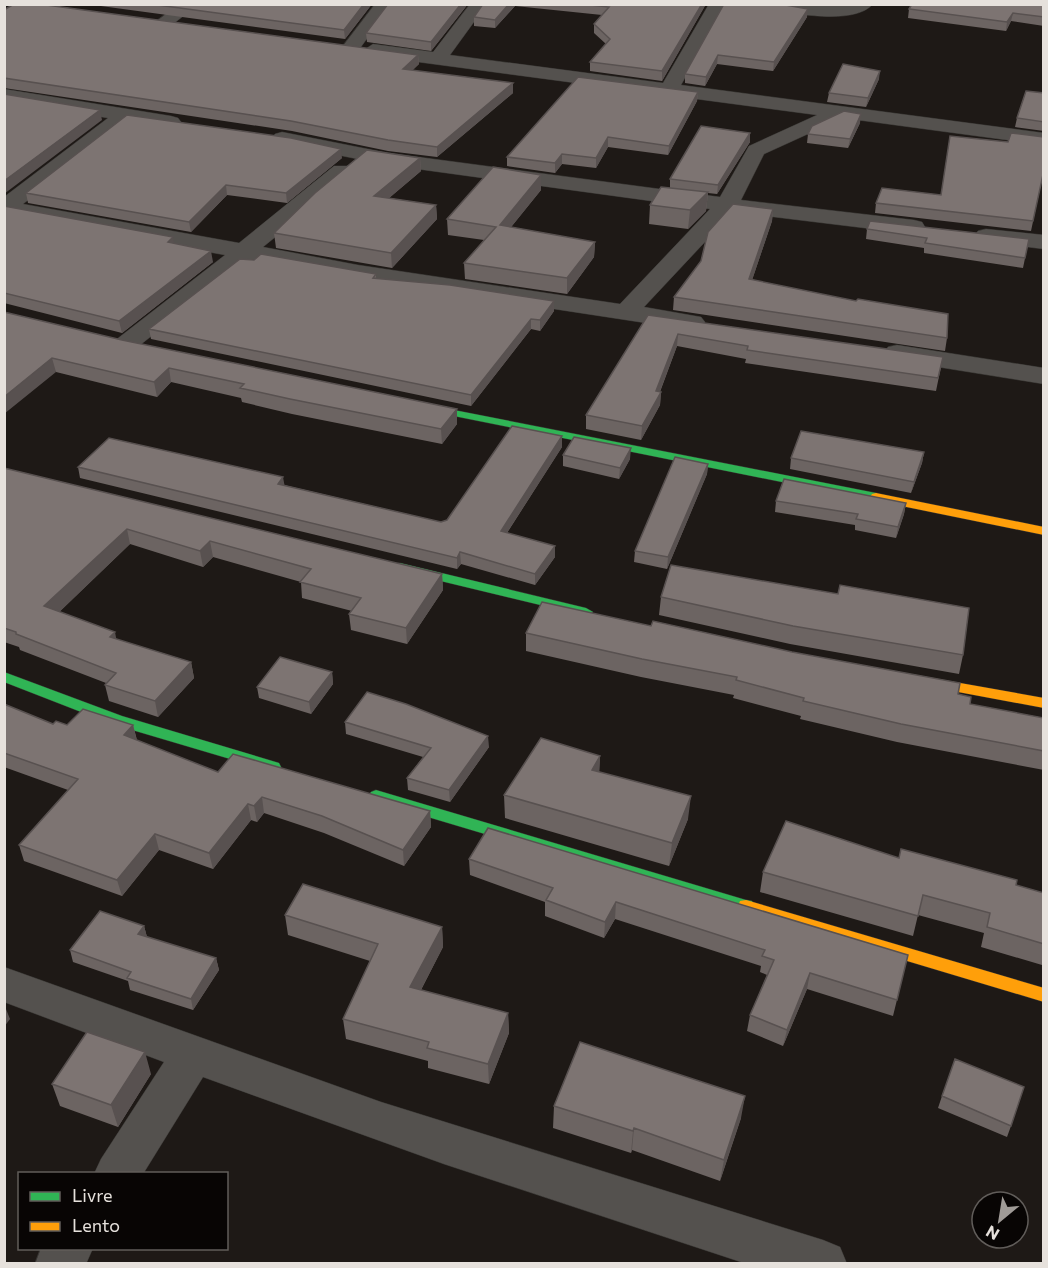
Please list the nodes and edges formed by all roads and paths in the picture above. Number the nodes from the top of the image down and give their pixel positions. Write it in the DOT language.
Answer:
graph roads {
  1 [pos="191,4"];
  2 [pos="384,4"];
  3 [pos="479,4"];
  4 [pos="718,4"];
  5 [pos="767,4"];
  6 [pos="865,4"];
  7 [pos="140,20"];
  8 [pos="163,23"];
  9 [pos="187,26"];
  10 [pos="327,44"];
  11 [pos="351,47"];
  12 [pos="437,59"];
  13 [pos="669,90"];
  14 [pos="4,95"];
  15 [pos="840,112"];
  16 [pos="124,115"];
  17 [pos="191,125"];
  18 [pos="259,134"];
  19 [pos="1044,139"];
  20 [pos="364,153"];
  21 [pos="727,205"];
  22 [pos="5,207"];
  23 [pos="930,229"];
  24 [pos="964,233"];
  25 [pos="1044,242"];
  26 [pos="244,252"];
  27 [pos="626,312"];
  28 [pos="719,326"];
  29 [pos="120,343"];
  30 [pos="149,349"];
  31 [pos="870,349"];
  32 [pos="1044,376"];
  33 [pos="394,401"];
  34 [pos="1044,531"];
  35 [pos="384,564"];
  36 [pos="597,614"];
  37 [pos="4,677"];
  38 [pos="905,678"];
  39 [pos="1044,703"];
  40 [pos="283,770"];
  41 [pos="362,792"];
  42 [pos="4,984"];
  43 [pos="1044,995"];
  44 [pos="193,1054"];
  45 [pos="118,1172"];
  46 [pos="68,1250"];
  47 [pos="59,1263"];
  48 [pos="823,1263"];
  1 -- 8 [label="street"];
  2 -- 11 [label="street"];
  3 -- 12 [label="street"];
  4 -- 13 [label="street"];
  5 -- 6 [label="street"];
  7 -- 8 [label="street"];
  8 -- 9 [label="street"];
  10 -- 11 [label="street"];
  11 -- 12 [label="street"];
  12 -- 13 [label="street"];
  13 -- 15 [label="street"];
  14 -- 16 [label="street"];
  15 -- 19 [label="street"];
  15 -- 21 [label="street"];
  16 -- 17 [label="street"];
  16 -- 22 [label="street"];
  18 -- 20 [label="street"];
  20 -- 21 [label="street"];
  20 -- 26 [label="street"];
  21 -- 23 [label="street"];
  21 -- 27 [label="street"];
  22 -- 26 [label="street"];
  24 -- 25 [label="street"];
  26 -- 27 [label="street"];
  26 -- 29 [label="street"];
  27 -- 28 [label="street"];
  29 -- 30 [label="street"];
  31 -- 32 [label="street"];
  33 -- 34 [label="street"];
  35 -- 36 [label="street"];
  37 -- 40 [label="street"];
  38 -- 39 [label="street"];
  41 -- 43 [label="street"];
  42 -- 44 [label="street"];
  44 -- 45 [label="street"];
  44 -- 48 [label="street"];
  46 -- 47 [label="street"];
}
